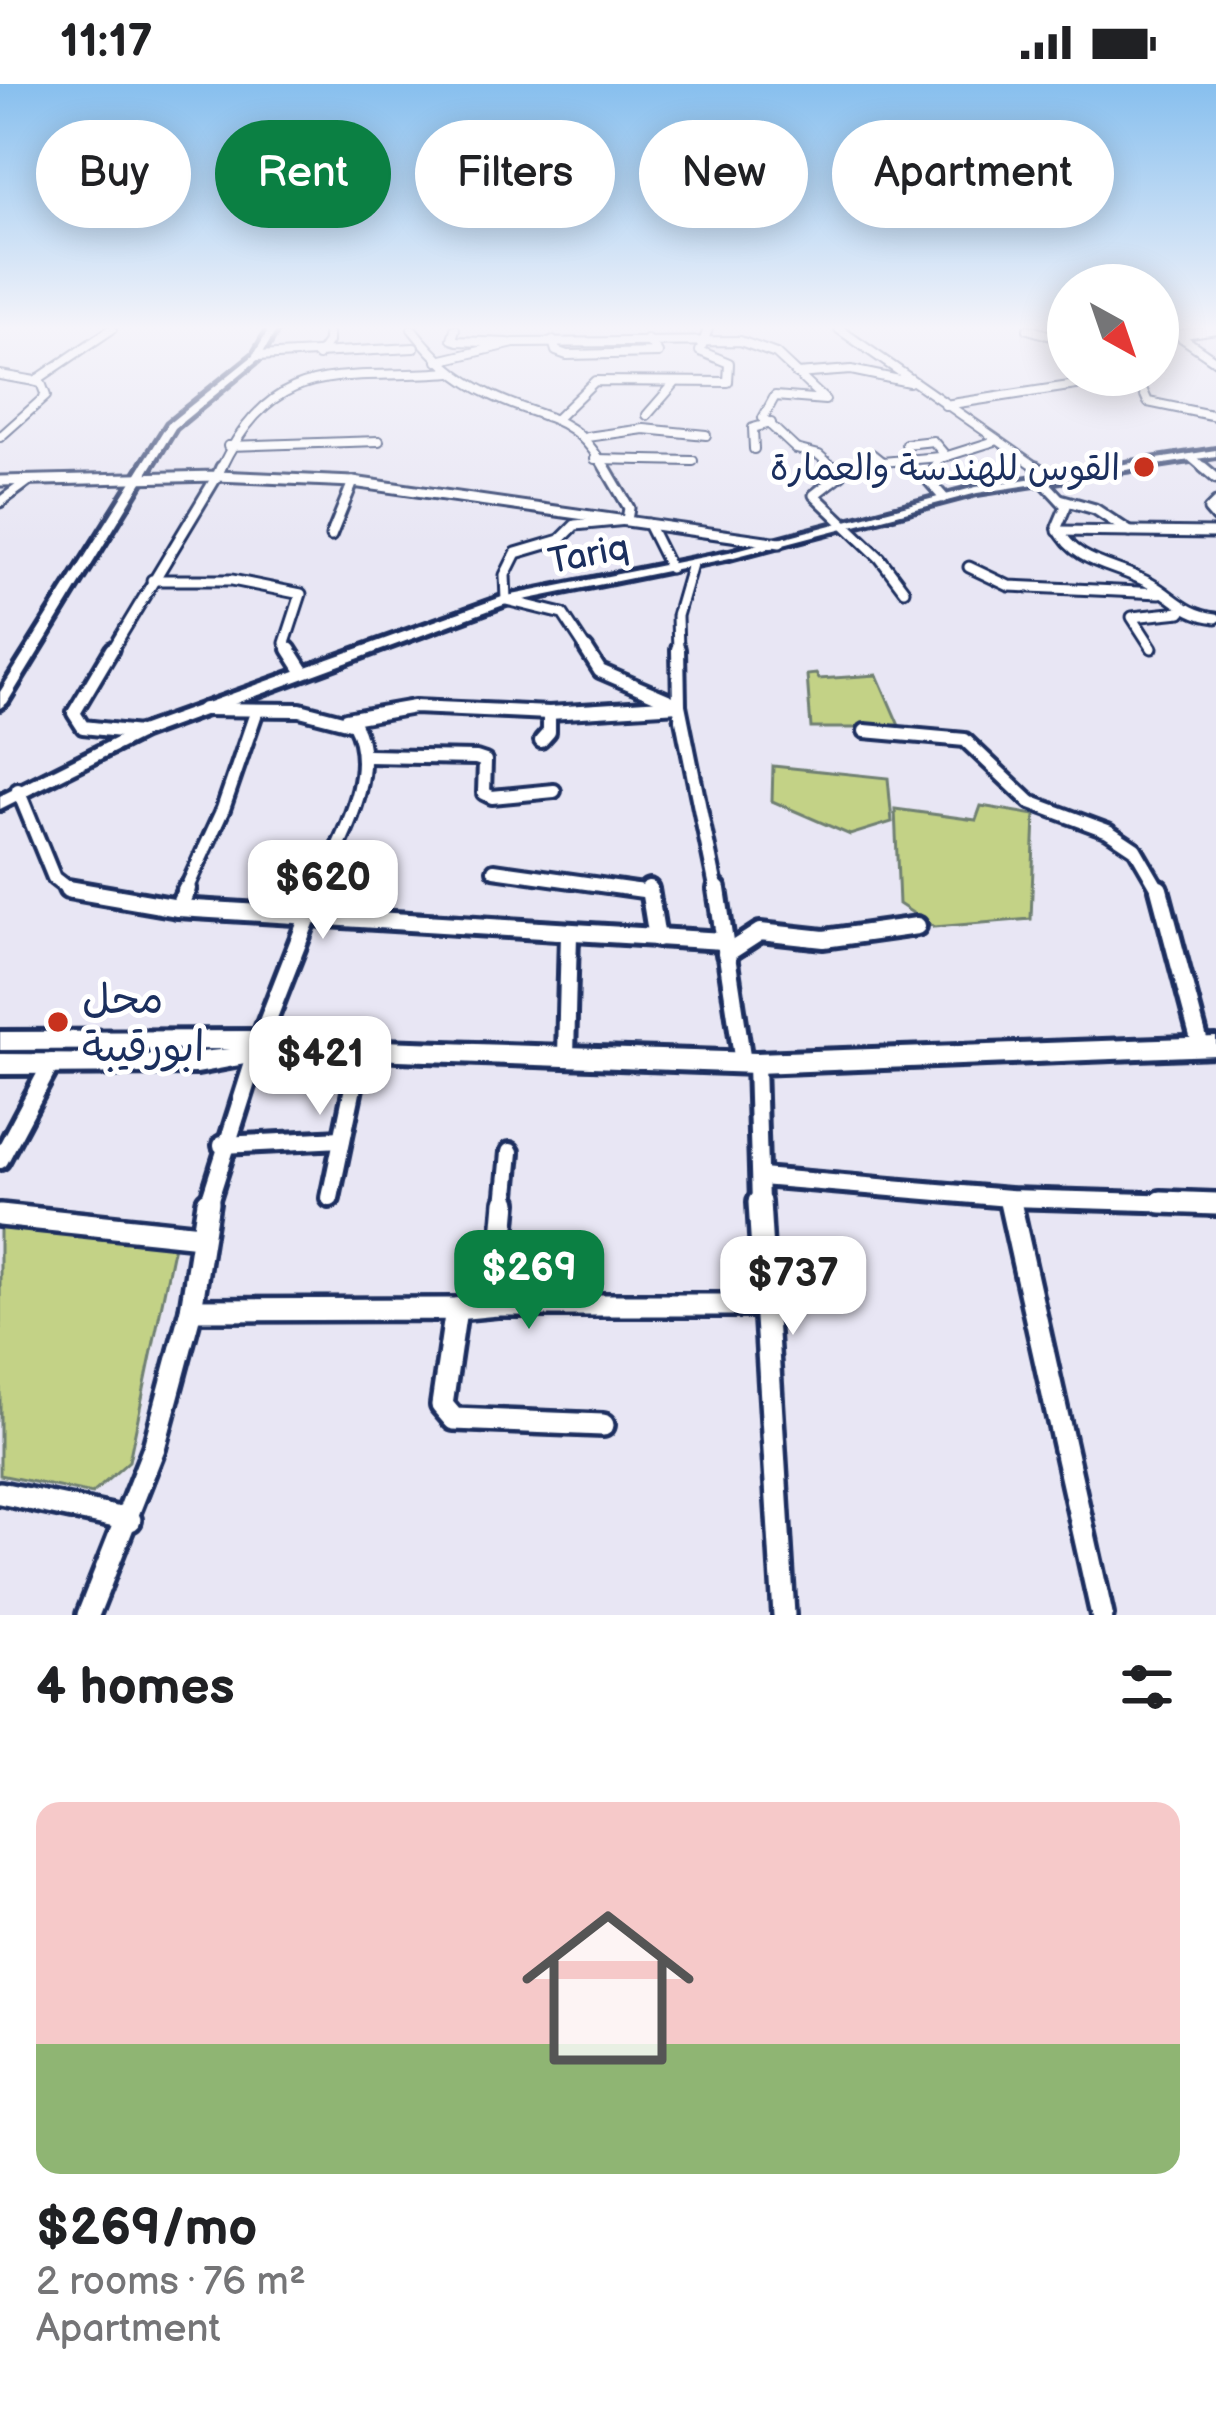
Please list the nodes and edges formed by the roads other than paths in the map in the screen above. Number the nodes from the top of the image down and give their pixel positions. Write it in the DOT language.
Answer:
graph roads {
  1 [pos="41,400"];
  2 [pos="202,400"];
  3 [pos="266,400"];
  4 [pos="505,400"];
  5 [pos="575,400"];
  6 [pos="660,400"];
  7 [pos="770,400"];
  8 [pos="939,400"];
  9 [pos="975,400"];
  10 [pos="1147,400"];
  11 [pos="945,405"];
  12 [pos="647,415"];
  13 [pos="1216,416"];
  14 [pos="556,418"];
  15 [pos="771,423"];
  16 [pos="1,435"];
  17 [pos="706,435"];
  18 [pos="587,437"];
  19 [pos="380,441"];
  20 [pos="995,441"];
  21 [pos="906,444"];
  22 [pos="228,446"];
  23 [pos="754,449"];
  24 [pos="1216,453"];
  25 [pos="872,454"];
  26 [pos="942,456"];
  27 [pos="1192,458"];
  28 [pos="596,459"];
  29 [pos="692,461"];
  30 [pos="217,476"];
  31 [pos="137,478"];
  32 [pos="1046,478"];
  33 [pos="1216,478"];
  34 [pos="0,481"];
  35 [pos="27,482"];
  36 [pos="353,482"];
  37 [pos="944,498"];
  38 [pos="1060,499"];
  39 [pos="0,502"];
  40 [pos="1216,503"];
  41 [pos="1216,518"];
  42 [pos="627,520"];
  43 [pos="648,524"];
  44 [pos="842,526"];
  45 [pos="1058,531"];
  46 [pos="1130,532"];
  47 [pos="1216,532"];
  48 [pos="331,536"];
  49 [pos="780,543"];
  50 [pos="692,564"];
  51 [pos="969,567"];
  52 [pos="670,568"];
  53 [pos="152,580"];
  54 [pos="904,590"];
  55 [pos="1160,593"];
  56 [pos="506,600"];
  57 [pos="1180,612"];
  58 [pos="1216,618"];
  59 [pos="1152,648"];
  60 [pos="303,671"];
  61 [pos="0,703"];
  62 [pos="679,705"];
  63 [pos="204,710"];
  64 [pos="257,710"];
  65 [pos="549,713"];
  66 [pos="344,719"];
  67 [pos="866,731"];
  68 [pos="139,733"];
  69 [pos="542,741"];
  70 [pos="367,756"];
  71 [pos="18,790"];
  72 [pos="554,791"];
  73 [pos="0,803"];
  74 [pos="494,870"];
  75 [pos="178,908"];
  76 [pos="307,915"];
  77 [pos="917,926"];
  78 [pos="569,934"];
  79 [pos="658,938"];
  80 [pos="724,948"];
  81 [pos="0,1041"];
  82 [pos="64,1041"];
  83 [pos="1208,1047"];
  84 [pos="361,1048"];
  85 [pos="259,1049"];
  86 [pos="566,1056"];
  87 [pos="52,1062"];
  88 [pos="750,1063"];
  89 [pos="0,1064"];
  90 [pos="342,1139"];
  91 [pos="222,1145"];
  92 [pos="510,1152"];
  93 [pos="0,1160"];
  94 [pos="761,1177"];
  95 [pos="330,1198"];
  96 [pos="1009,1198"];
  97 [pos="1216,1204"];
  98 [pos="0,1215"];
  99 [pos="200,1236"];
  100 [pos="497,1305"];
  101 [pos="762,1305"];
  102 [pos="191,1310"];
  103 [pos="456,1310"];
  104 [pos="603,1425"];
  105 [pos="0,1492"];
  106 [pos="130,1520"];
  107 [pos="88,1615"];
  108 [pos="784,1615"];
  109 [pos="1102,1615"];
  1 -- 16 [label="street"];
  2 -- 31 [label="main road"];
  3 -- 22 [label="street"];
  4 -- 14 [label="street"];
  5 -- 14 [label="street"];
  6 -- 12 [label="street"];
  7 -- 15 [label="street"];
  8 -- 11 [label="street"];
  9 -- 11 [label="street"];
  10 -- 13 [label="street"];
  11 -- 20 [label="street"];
  14 -- 18 [label="street"];
  15 -- 23 [label="street"];
  15 -- 44 [label="street"];
  17 -- 18 [label="street"];
  18 -- 28 [label="street"];
  19 -- 22 [label="street"];
  20 -- 26 [label="street"];
  20 -- 32 [label="street"];
  21 -- 26 [label="street"];
  22 -- 30 [label="street"];
  24 -- 27 [label="main road, Tariq"];
  25 -- 26 [label="street"];
  26 -- 37 [label="street"];
  27 -- 32 [label="main road, Tariq"];
  27 -- 33 [label="street"];
  28 -- 29 [label="street"];
  28 -- 42 [label="street"];
  30 -- 31 [label="street"];
  30 -- 36 [label="street"];
  30 -- 53 [label="street"];
  31 -- 35 [label="street"];
  31 -- 61 [label="main road"];
  32 -- 37 [label="main road, Tariq"];
  32 -- 38 [label="street"];
  34 -- 35 [label="street"];
  35 -- 39 [label="street"];
  36 -- 42 [label="street"];
  36 -- 48 [label="street"];
  37 -- 44 [label="main road, Tariq"];
  38 -- 45 [label="street"];
  38 -- 46 [label="street"];
  40 -- 41 [label="street"];
  42 -- 43 [label="street"];
  42 -- 56 [label="street"];
  43 -- 49 [label="street"];
  43 -- 52 [label="street"];
  44 -- 49 [label="main road, Tariq"];
  44 -- 54 [label="street"];
  45 -- 46 [label="street"];
  45 -- 55 [label="street"];
  46 -- 47 [label="street"];
  49 -- 50 [label="main road, Tariq"];
  50 -- 52 [label="main road, Tariq"];
  50 -- 62 [label="street"];
  51 -- 55 [label="street"];
  52 -- 56 [label="main road, Tariq"];
  53 -- 60 [label="street"];
  53 -- 68 [label="street"];
  55 -- 57 [label="street"];
  56 -- 60 [label="main road, Tariq"];
  56 -- 62 [label="street"];
  57 -- 58 [label="street"];
  57 -- 59 [label="street"];
  60 -- 63 [label="main road, Tariq"];
  62 -- 65 [label="street"];
  62 -- 80 [label="street"];
  63 -- 64 [label="street"];
  63 -- 68 [label="main road, Tariq"];
  64 -- 66 [label="street"];
  64 -- 75 [label="street"];
  65 -- 66 [label="street"];
  65 -- 69 [label="street"];
  66 -- 70 [label="street"];
  67 -- 83 [label="street"];
  68 -- 71 [label="main road, Tariq"];
  70 -- 72 [label="street"];
  70 -- 76 [label="street"];
  71 -- 73 [label="main road, Tariq"];
  71 -- 75 [label="street"];
  74 -- 79 [label="street"];
  75 -- 76 [label="street"];
  76 -- 78 [label="street"];
  76 -- 85 [label="street"];
  77 -- 80 [label="street"];
  78 -- 79 [label="street"];
  78 -- 86 [label="street"];
  79 -- 80 [label="street"];
  80 -- 88 [label="street"];
  81 -- 82 [label="main road"];
  82 -- 85 [label="main road"];
  82 -- 87 [label="main road"];
  83 -- 88 [label="main road"];
  84 -- 85 [label="main road"];
  84 -- 86 [label="main road"];
  84 -- 90 [label="street"];
  85 -- 87 [label="main road"];
  85 -- 91 [label="street"];
  86 -- 88 [label="main road"];
  87 -- 89 [label="main road"];
  87 -- 93 [label="street"];
  88 -- 94 [label="street"];
  90 -- 91 [label="street"];
  90 -- 95 [label="street"];
  91 -- 99 [label="street"];
  92 -- 100 [label="street"];
  94 -- 96 [label="street"];
  94 -- 101 [label="street"];
  96 -- 97 [label="street"];
  96 -- 109 [label="street"];
  98 -- 99 [label="street"];
  99 -- 102 [label="street"];
  100 -- 101 [label="street"];
  100 -- 103 [label="street"];
  101 -- 108 [label="street"];
  102 -- 103 [label="street"];
  102 -- 106 [label="street"];
  103 -- 104 [label="street"];
  105 -- 106 [label="street"];
  106 -- 107 [label="street"];
}
